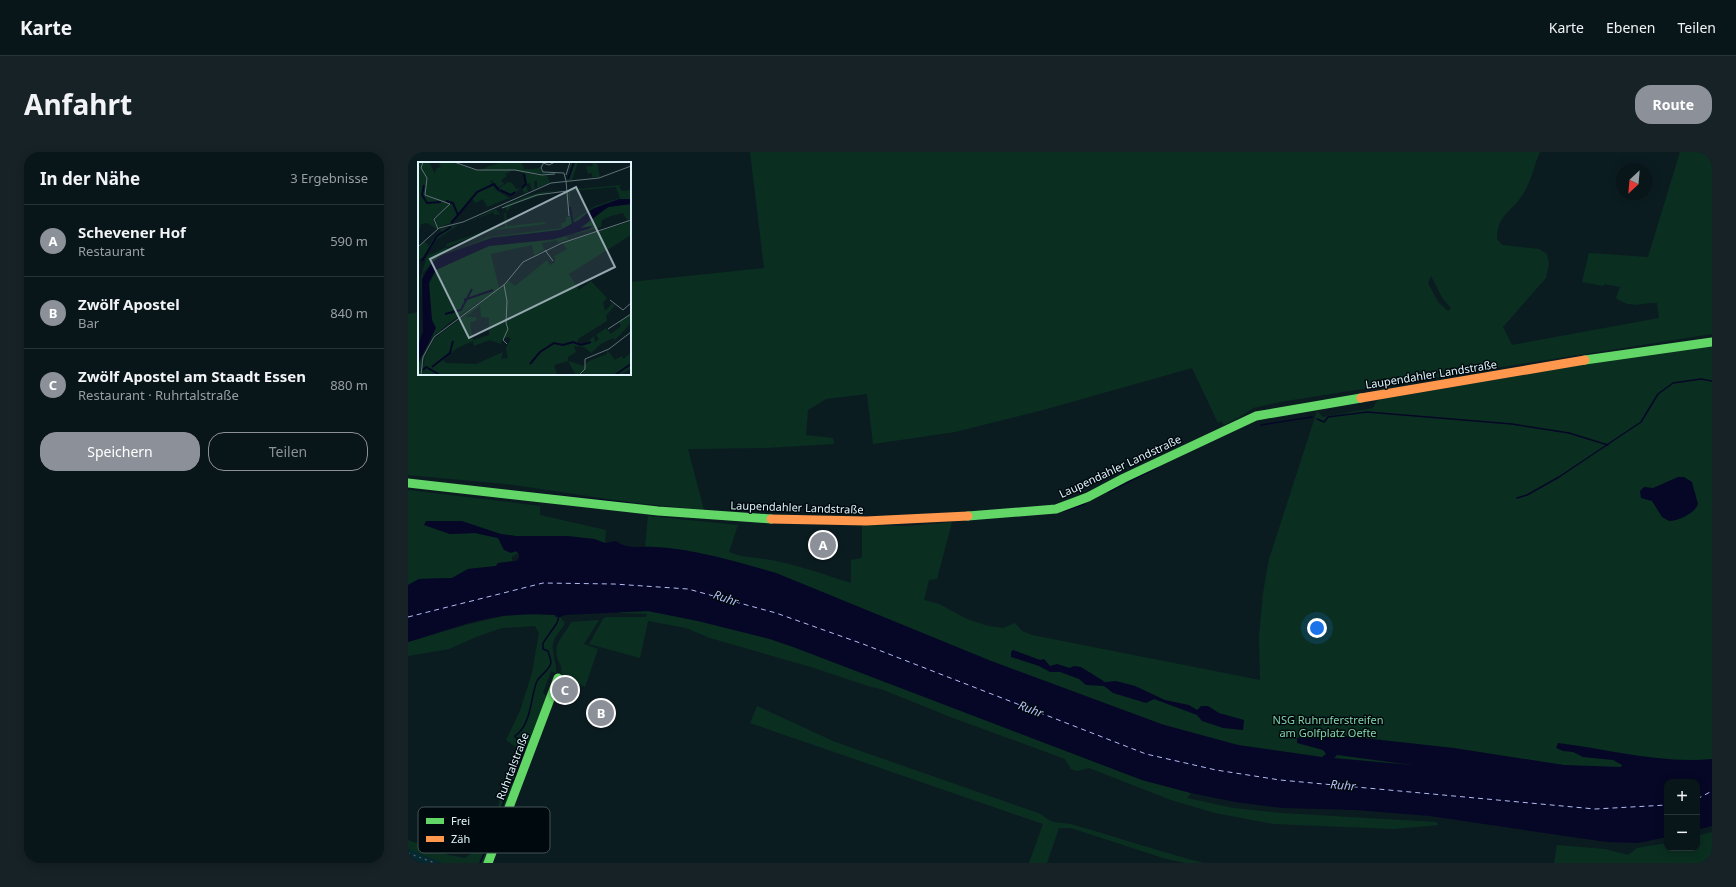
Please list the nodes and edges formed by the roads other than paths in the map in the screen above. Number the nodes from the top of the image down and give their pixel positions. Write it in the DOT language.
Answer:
graph roads {
  1 [pos="1712,342"];
  2 [pos="408,483"];
  3 [pos="558,678"];
  4 [pos="509,807"];
  5 [pos="492,853"];
  6 [pos="488,863"];
  1 -- 2 [label="main road, Laupendahler Landstraße"];
  3 -- 4 [label="main road, Ruhrtalstraße"];
  5 -- 6 [label="main road, Ruhrtalstraße"];
}
